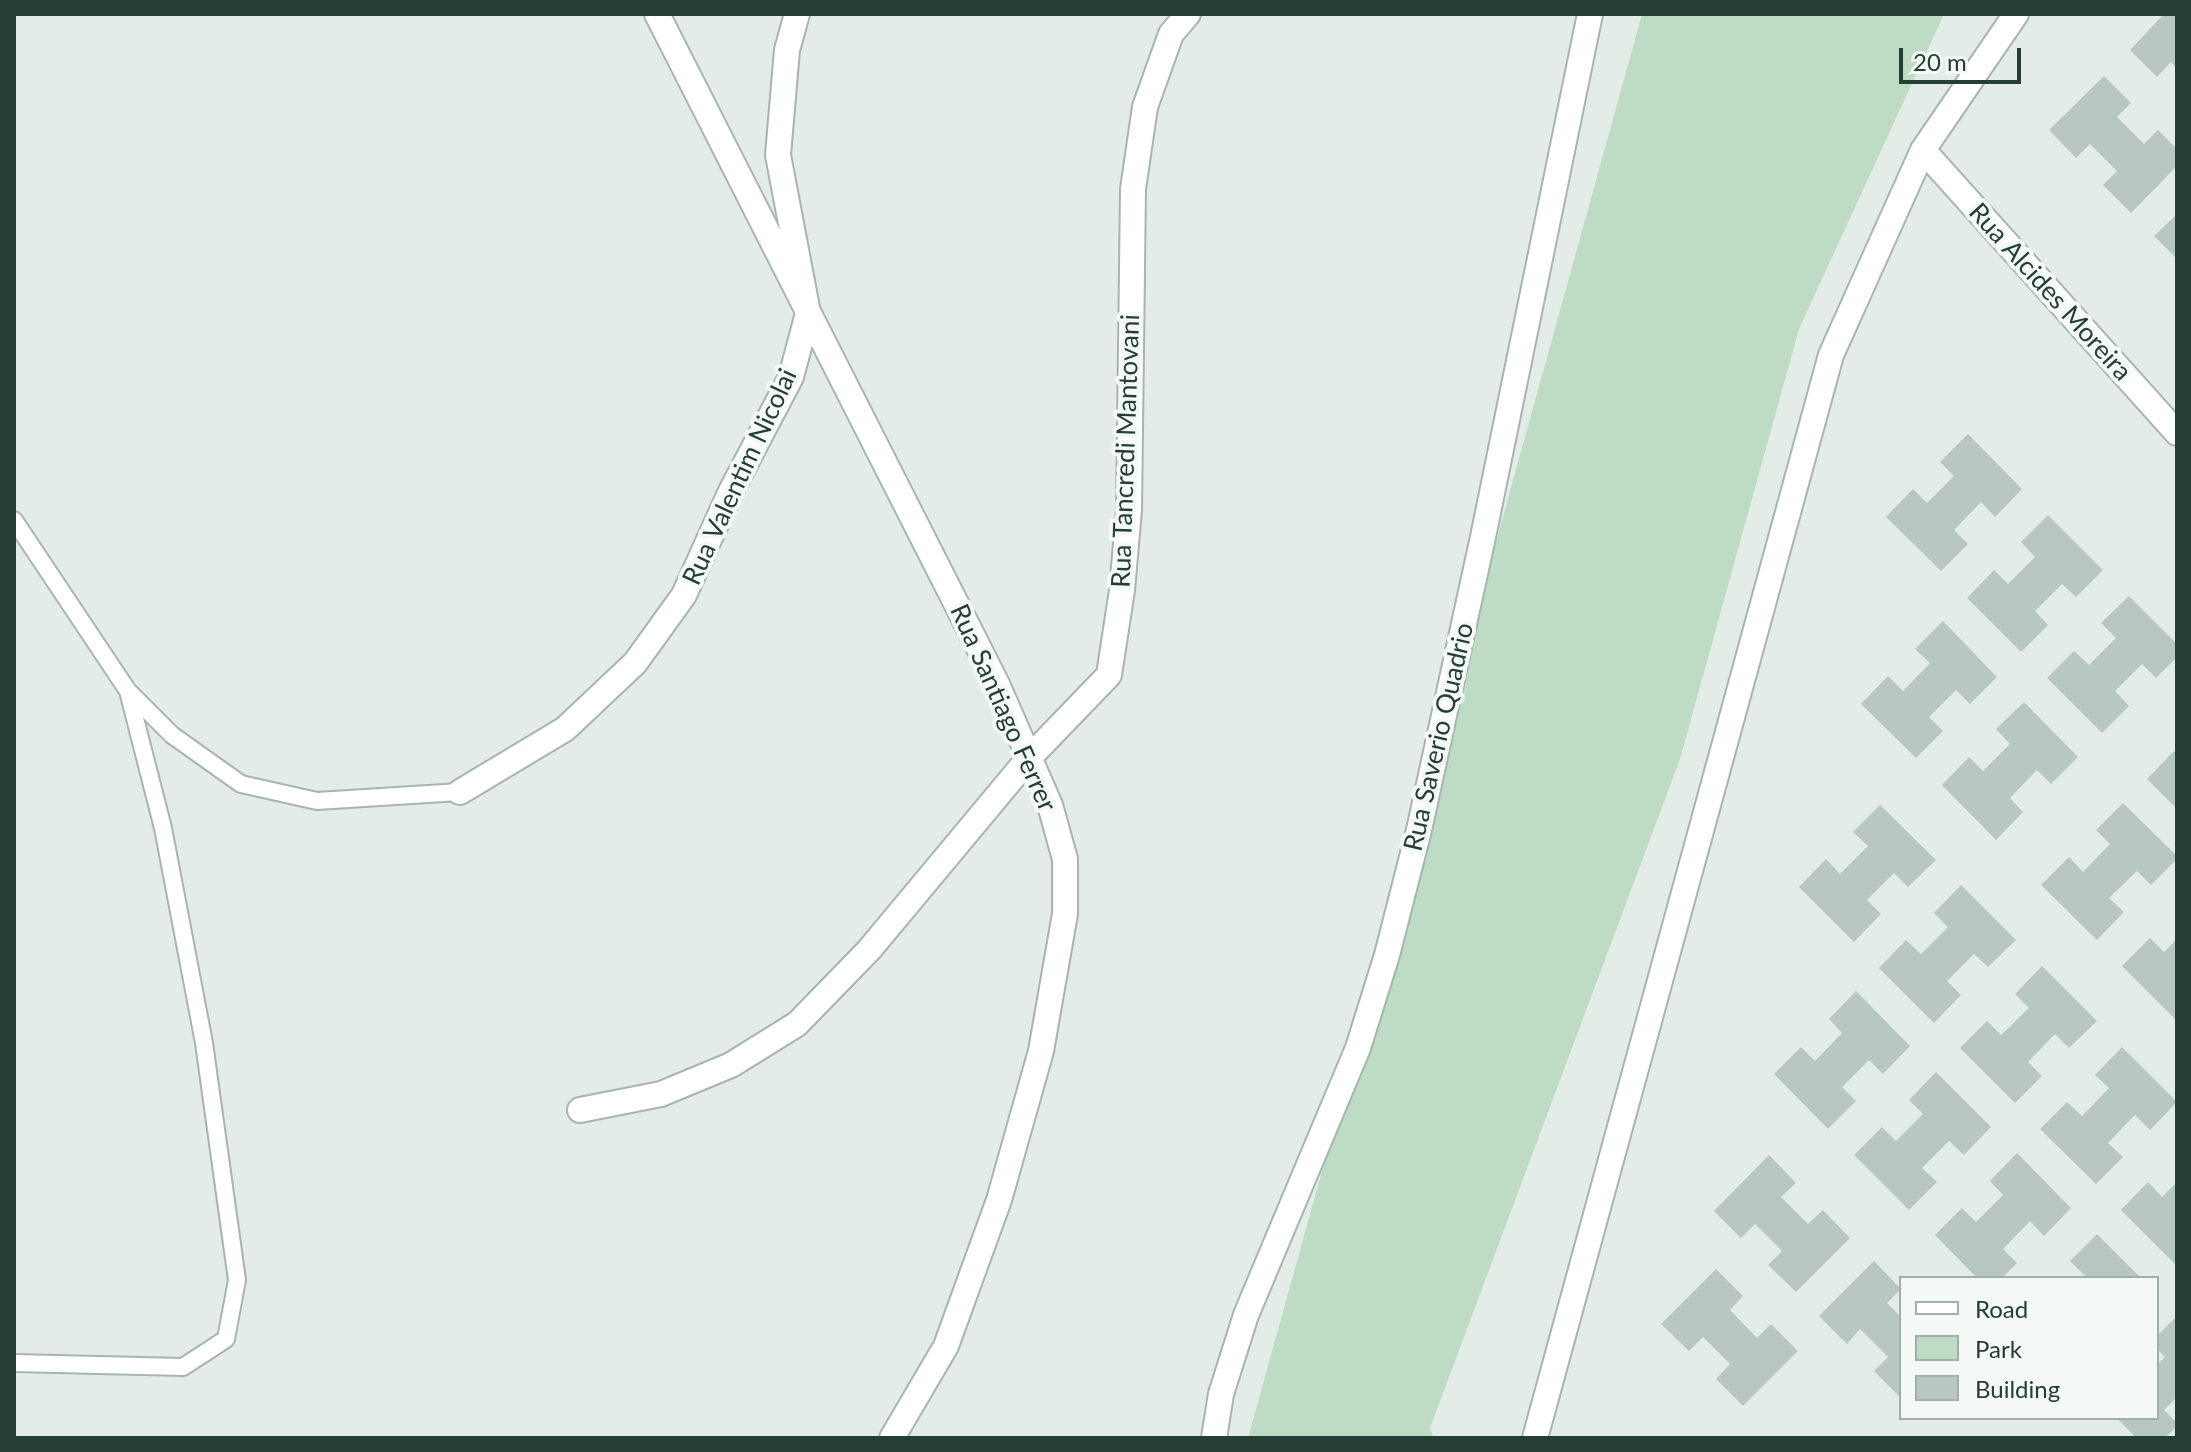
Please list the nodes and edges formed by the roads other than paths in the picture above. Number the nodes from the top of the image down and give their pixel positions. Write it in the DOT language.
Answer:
graph roads {
  1 [pos="657,14"];
  2 [pos="797,14"];
  3 [pos="1188,14"];
  4 [pos="1590,14"];
  5 [pos="2016,14"];
  6 [pos="1923,150"];
  7 [pos="808,313"];
  8 [pos="2177,433"];
  9 [pos="14,520"];
  10 [pos="128,691"];
  11 [pos="1029,758"];
  12 [pos="460,792"];
  13 [pos="580,1110"];
  14 [pos="14,1363"];
  15 [pos="892,1438"];
  16 [pos="1214,1438"];
  17 [pos="1535,1438"];
  1 -- 7 [label="street, Rua Santiago Ferrer"];
  2 -- 7 [label="street, Rua Valentim Nicolai"];
  3 -- 11 [label="street, Rua Tancredi Mantovani"];
  4 -- 16 [label="street, Rua Saverio Quadrio"];
  5 -- 6 [label="street"];
  6 -- 8 [label="street, Rua Alcides Moreira"];
  6 -- 17 [label="street"];
  7 -- 11 [label="street, Rua Santiago Ferrer"];
  7 -- 12 [label="street, Rua Valentim Nicolai"];
  9 -- 10 [label="lane"];
  10 -- 12 [label="lane"];
  10 -- 14 [label="lane"];
  11 -- 13 [label="street, Rua Tancredi Mantovani"];
  11 -- 15 [label="street, Rua Santiago Ferrer"];
}
